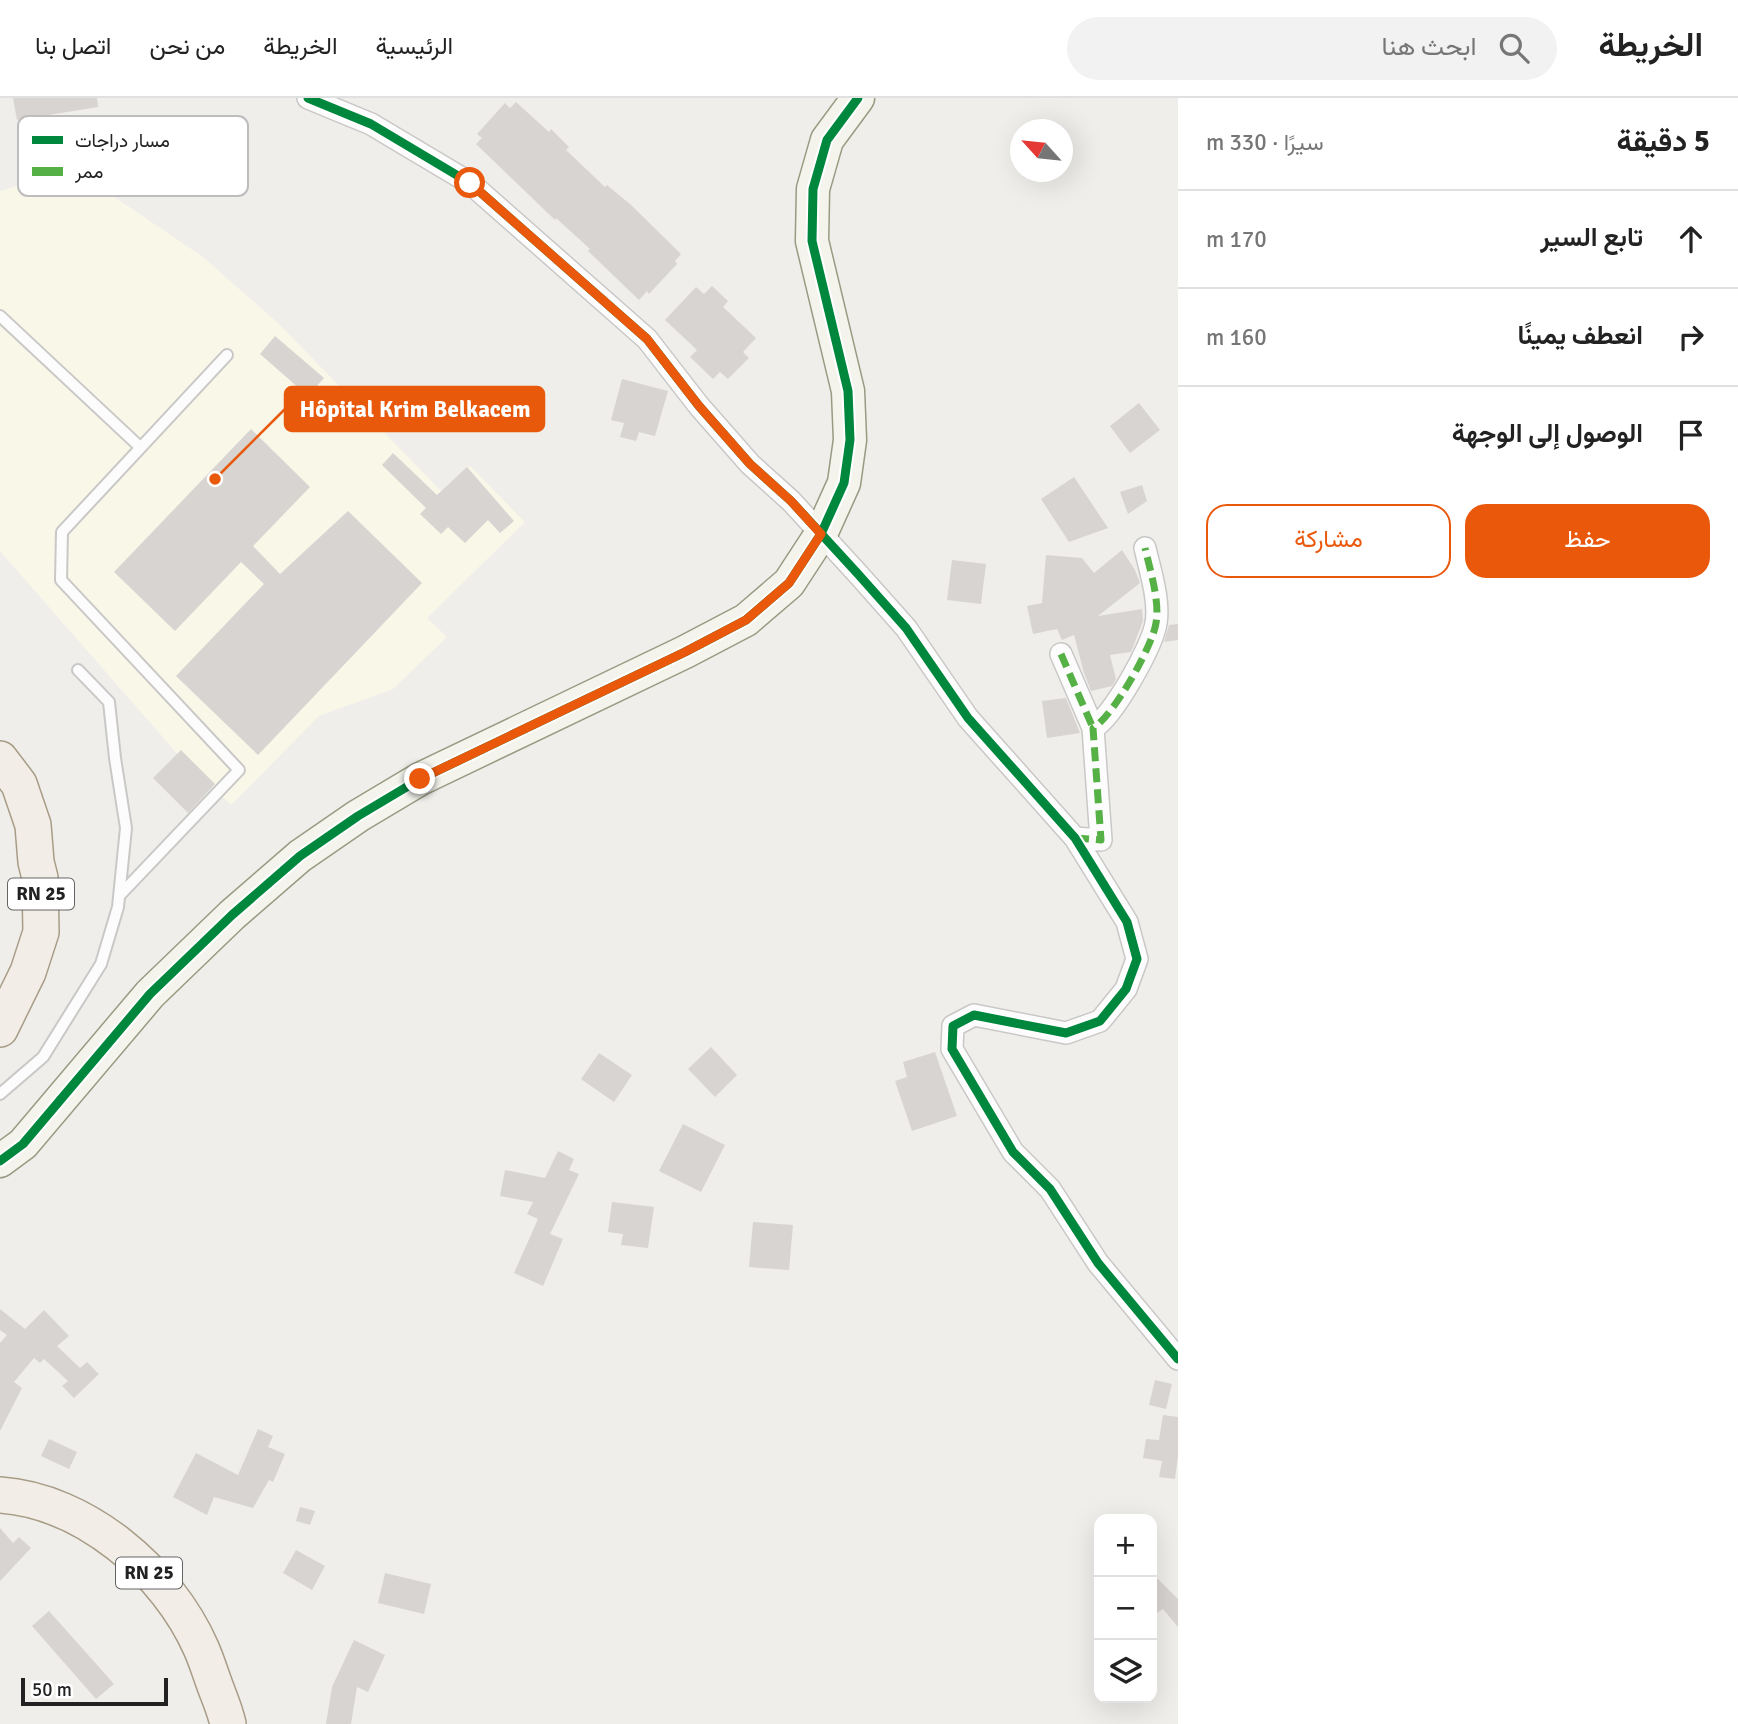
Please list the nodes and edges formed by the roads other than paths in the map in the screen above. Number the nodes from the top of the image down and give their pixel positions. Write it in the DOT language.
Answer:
graph roads {
  1 [pos="308,98"];
  2 [pos="858,98"];
  3 [pos="0,316"];
  4 [pos="227,355"];
  5 [pos="141,447"];
  6 [pos="821,534"];
  7 [pos="1145,548"];
  8 [pos="1061,654"];
  9 [pos="78,670"];
  10 [pos="1093,728"];
  11 [pos="0,759"];
  12 [pos="1075,838"];
  13 [pos="119,896"];
  14 [pos="0,1029"];
  15 [pos="0,1094"];
  16 [pos="0,1160"];
  17 [pos="1178,1359"];
  18 [pos="0,1495"];
  19 [pos="228,1724"];
  1 -- 6 [label="street"];
  2 -- 6 [label="street"];
  3 -- 5 [label="lane"];
  4 -- 5 [label="lane"];
  5 -- 13 [label="lane"];
  6 -- 12 [label="street"];
  6 -- 16 [label="street"];
  7 -- 10 [label="street"];
  8 -- 10 [label="street"];
  9 -- 13 [label="lane"];
  10 -- 12 [label="street"];
  11 -- 14 [label="main road, RN 25"];
  12 -- 17 [label="street"];
  13 -- 15 [label="lane"];
  18 -- 19 [label="main road, RN 25"];
}
